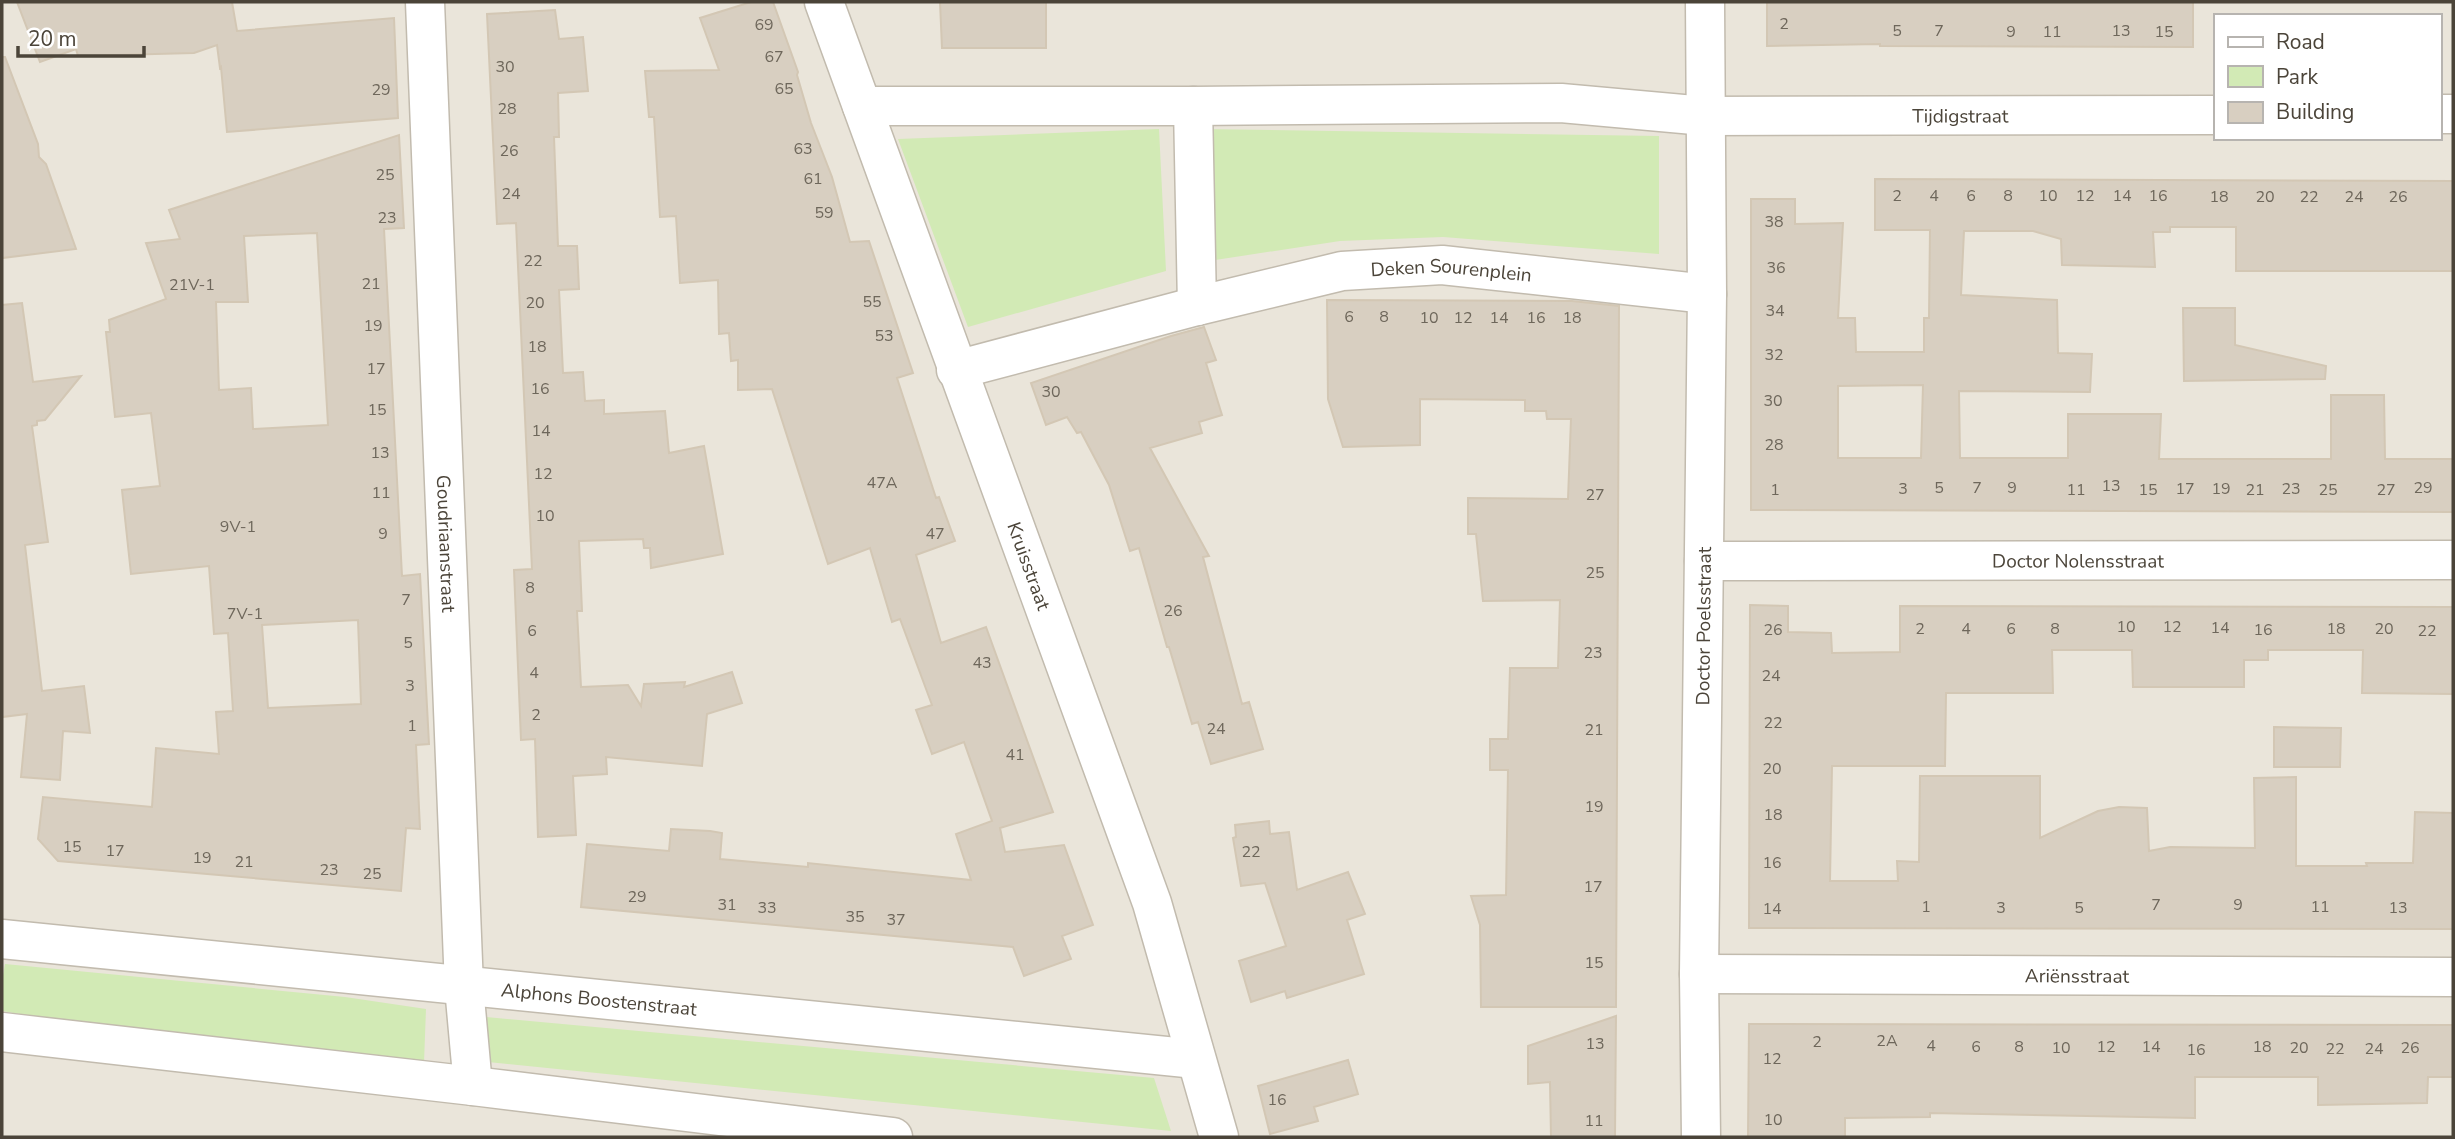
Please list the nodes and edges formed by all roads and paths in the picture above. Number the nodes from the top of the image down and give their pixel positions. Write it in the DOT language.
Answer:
graph roads {
  1 [pos="425,2"];
  2 [pos="824,2"];
  3 [pos="1705,2"];
  4 [pos="862,106"];
  5 [pos="1193,106"];
  6 [pos="2214,115"];
  7 [pos="1705,116"];
  8 [pos="1707,293"];
  9 [pos="1197,306"];
  10 [pos="956,370"];
  11 [pos="2453,560"];
  12 [pos="1704,561"];
  13 [pos="2,939"];
  14 [pos="1699,974"];
  15 [pos="2453,977"];
  16 [pos="464,987"];
  17 [pos="2,1032"];
  18 [pos="1196,1059"];
  19 [pos="473,1086"];
  20 [pos="892,1137"];
  21 [pos="1219,1137"];
  22 [pos="1701,1137"];
  1 -- 16 [label="street, Goudriaanstraat"];
  2 -- 4 [label="street, Kruisstraat"];
  3 -- 7 [label="street, Doctor Poelsstraat"];
  4 -- 5 [label="street"];
  4 -- 10 [label="street, Kruisstraat"];
  5 -- 7 [label="street"];
  5 -- 9 [label="street"];
  6 -- 7 [label="street, Tijdigstraat"];
  7 -- 8 [label="street, Doctor Poelsstraat"];
  8 -- 9 [label="street, Deken Sourenplein"];
  8 -- 12 [label="street, Doctor Poelsstraat"];
  9 -- 10 [label="street, Deken Sourenplein"];
  10 -- 18 [label="street, Kruisstraat"];
  11 -- 12 [label="street, Doctor Nolensstraat"];
  12 -- 14 [label="street, Doctor Poelsstraat"];
  13 -- 16 [label="street, Alphons Boostenstraat"];
  14 -- 15 [label="street, Ariënsstraat"];
  14 -- 22 [label="street, Doctor Poelsstraat"];
  16 -- 18 [label="street, Alphons Boostenstraat"];
  16 -- 19 [label="street, Goudriaanstraat"];
  17 -- 19 [label="street"];
  18 -- 21 [label="street, Kruisstraat"];
  19 -- 20 [label="street"];
}
